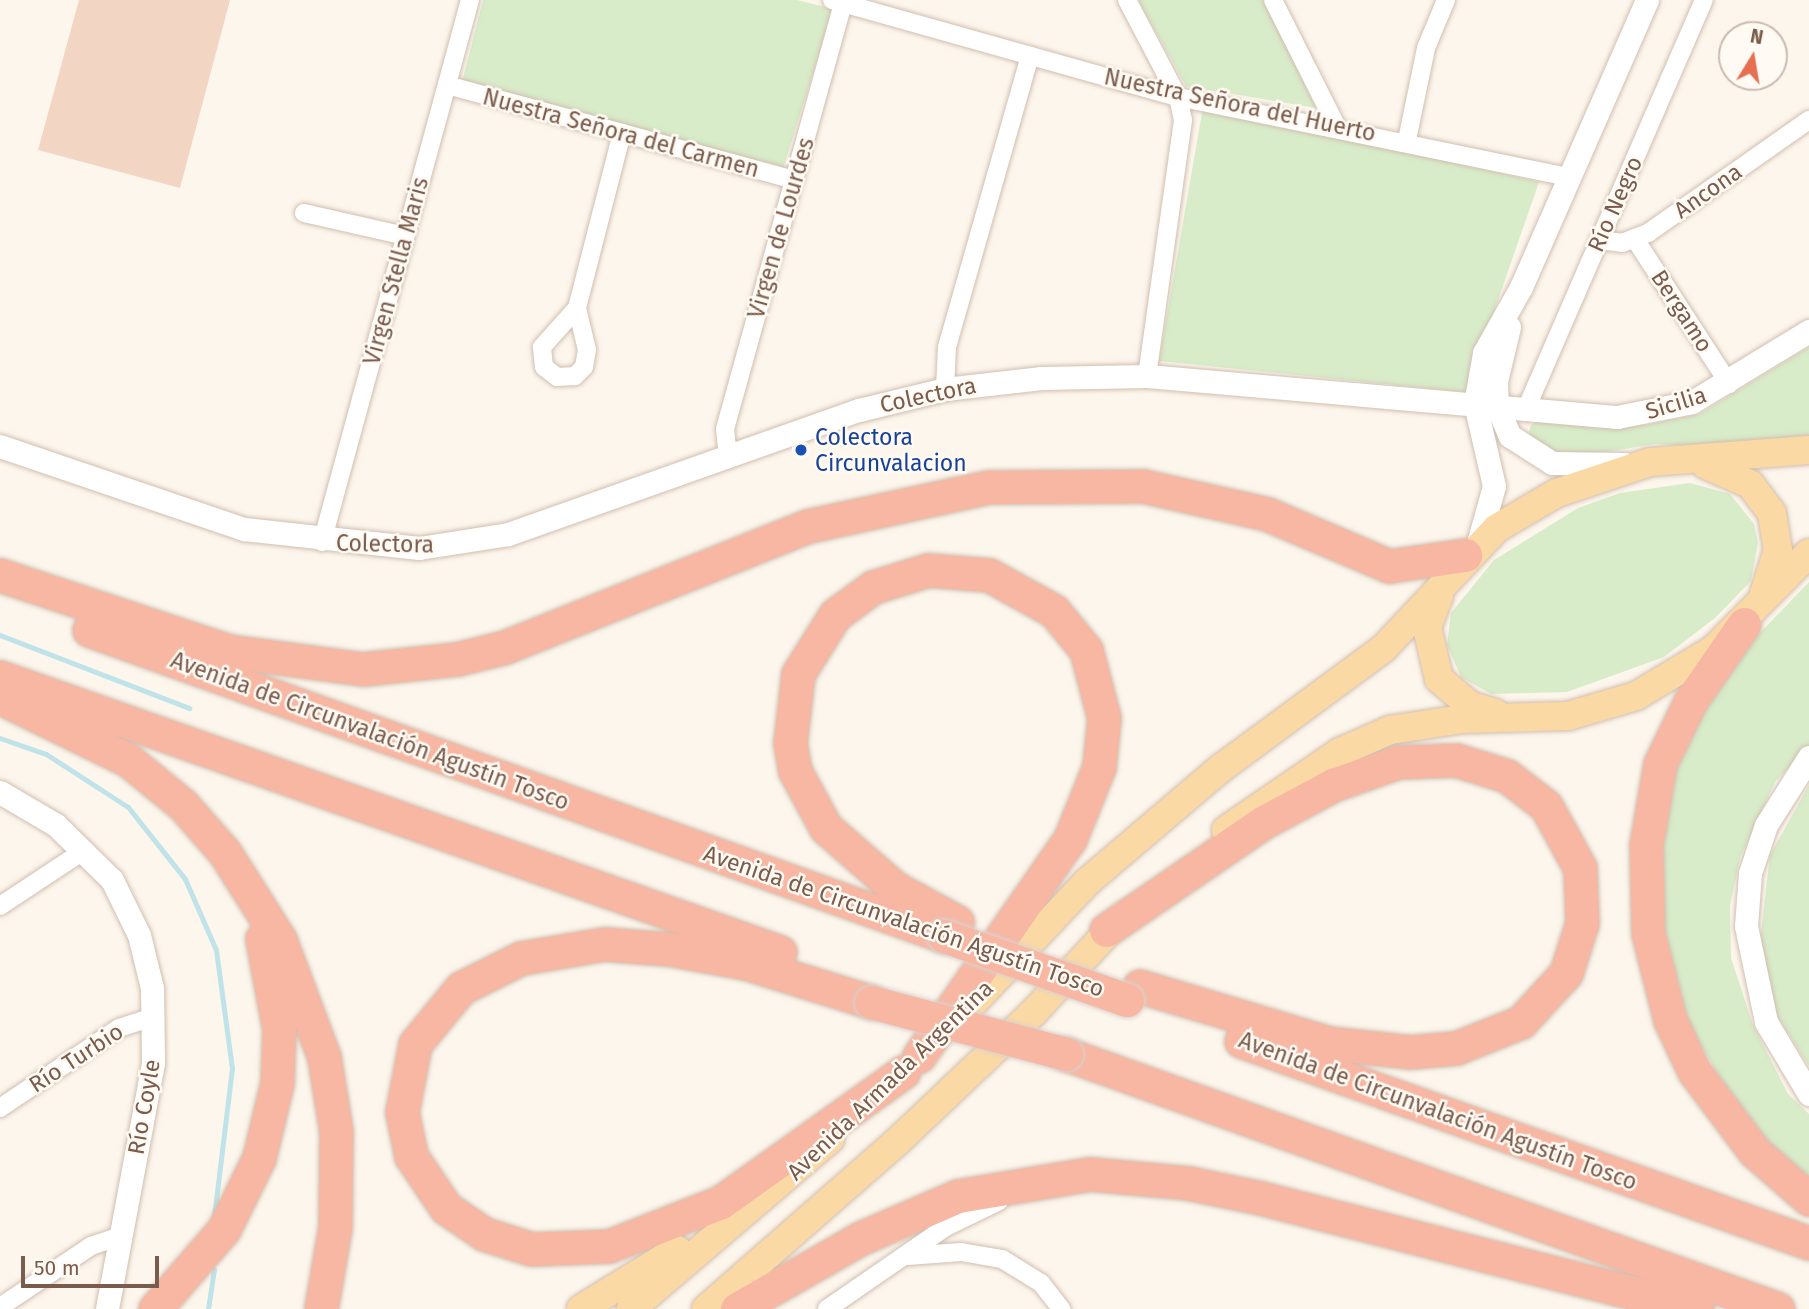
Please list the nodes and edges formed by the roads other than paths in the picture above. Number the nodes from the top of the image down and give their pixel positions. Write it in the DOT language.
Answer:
graph roads {
  1 [pos="470,0"];
  2 [pos="1127,0"];
  3 [pos="1273,0"];
  4 [pos="1446,0"];
  5 [pos="1647,0"];
  6 [pos="1704,0"];
  7 [pos="840,1"];
  8 [pos="1030,56"];
  9 [pos="447,85"];
  10 [pos="1178,96"];
  11 [pos="1809,120"];
  12 [pos="1336,125"];
  13 [pos="622,133"];
  14 [pos="1407,140"];
  15 [pos="1569,177"];
  16 [pos="794,180"];
  17 [pos="303,213"];
  18 [pos="405,236"];
  19 [pos="1636,239"];
  20 [pos="1599,240"];
  21 [pos="577,308"];
  22 [pos="1809,331"];
  23 [pos="1147,376"];
  24 [pos="1729,384"];
  25 [pos="945,389"];
  26 [pos="1486,405"];
  27 [pos="1526,409"];
  28 [pos="0,446"];
  29 [pos="1809,450"];
  30 [pos="728,457"];
  31 [pos="1660,461"];
  32 [pos="322,542"];
  33 [pos="1809,553"];
  34 [pos="1466,555"];
  35 [pos="0,575"];
  36 [pos="0,598"];
  37 [pos="1748,620"];
  38 [pos="0,677"];
  39 [pos="0,699"];
  40 [pos="1543,719"];
  41 [pos="1809,757"];
  42 [pos="0,792"];
  43 [pos="85,850"];
  44 [pos="225,853"];
  45 [pos="0,906"];
  46 [pos="950,929"];
  47 [pos="1107,930"];
  48 [pos="1133,993"];
  49 [pos="878,995"];
  50 [pos="1034,1012"];
  51 [pos="155,1016"];
  52 [pos="911,1064"];
  53 [pos="1809,1094"];
  54 [pos="0,1108"];
  55 [pos="1090,1174"];
  56 [pos="790,1175"];
  57 [pos="1809,1199"];
  58 [pos="120,1236"];
  59 [pos="1809,1242"];
  60 [pos="904,1256"];
  61 [pos="324,1295"];
  62 [pos="0,1307"];
  63 [pos="107,1309"];
  64 [pos="155,1309"];
  65 [pos="581,1309"];
  66 [pos="631,1309"];
  67 [pos="682,1309"];
  68 [pos="706,1309"];
  69 [pos="737,1309"];
  70 [pos="828,1309"];
  71 [pos="1061,1309"];
  72 [pos="1698,1309"];
  73 [pos="1779,1309"];
  1 -- 9 [label="street, Virgen Stella Maris"];
  2 -- 10 [label="street"];
  3 -- 12 [label="street"];
  4 -- 14 [label="street"];
  5 -- 15 [label="street"];
  6 -- 20 [label="street, Río Negro"];
  7 -- 8 [label="street, Nuestra Señora del Huerto"];
  7 -- 16 [label="street, Virgen de Lourdes"];
  8 -- 10 [label="street, Nuestra Señora del Huerto"];
  8 -- 25 [label="street"];
  9 -- 13 [label="street, Nuestra Señora del Carmen"];
  9 -- 18 [label="street, Virgen Stella Maris"];
  10 -- 12 [label="street, Nuestra Señora del Huerto"];
  10 -- 23 [label="street"];
  11 -- 19 [label="street, Ancona"];
  12 -- 14 [label="street, Nuestra Señora del Huerto"];
  13 -- 16 [label="street, Nuestra Señora del Carmen"];
  13 -- 21 [label="street"];
  14 -- 15 [label="street, Nuestra Señora del Huerto"];
  15 -- 26 [label="street"];
  16 -- 30 [label="street, Virgen de Lourdes"];
  17 -- 18 [label="street"];
  18 -- 32 [label="street, Virgen Stella Maris"];
  19 -- 20 [label="street"];
  19 -- 24 [label="street, Bergamo"];
  20 -- 27 [label="street, Río Negro"];
  22 -- 24 [label="street, Sicilia"];
  23 -- 25 [label="street, Colectora"];
  23 -- 26 [label="street, Colectora"];
  24 -- 27 [label="street, Sicilia"];
  25 -- 30 [label="street, Colectora"];
  26 -- 27 [label="street, Colectora"];
  26 -- 31 [label="street"];
  26 -- 34 [label="street"];
  28 -- 32 [label="street, Colectora"];
  29 -- 31 [label="main road, Avenida Armada Argentina"];
  30 -- 32 [label="street, Colectora"];
  31 -- 34 [label="main road, Avenida Armada Argentina"];
  31 -- 37 [label="main road"];
  33 -- 37 [label="main road, Avenida Armada Argentina"];
  34 -- 35 [label="highway"];
  34 -- 40 [label="main road, Avenida Armada Argentina"];
  34 -- 52 [label="main road, Avenida Armada Argentina"];
  36 -- 46 [label="highway, Avenida de Circunvalación Agustín Tosco"];
  37 -- 40 [label="main road, Avenida Armada Argentina"];
  37 -- 57 [label="highway"];
  38 -- 49 [label="highway"];
  39 -- 44 [label="highway"];
  40 -- 47 [label="main road, Avenida Armada Argentina"];
  41 -- 53 [label="street"];
  42 -- 43 [label="street"];
  43 -- 45 [label="street"];
  43 -- 51 [label="street, Río Coyle"];
  44 -- 61 [label="highway"];
  44 -- 64 [label="highway"];
  46 -- 48 [label="highway, Avenida de Circunvalación Agustín Tosco, bridge"];
  46 -- 52 [label="highway"];
  47 -- 48 [label="highway"];
  47 -- 50 [label="main road, Avenida Armada Argentina"];
  48 -- 59 [label="highway, Avenida de Circunvalación Agustín Tosco"];
  49 -- 52 [label="highway"];
  49 -- 73 [label="highway, bridge"];
  50 -- 67 [label="main road"];
  50 -- 68 [label="main road, Avenida Armada Argentina"];
  51 -- 54 [label="street, Río Turbio"];
  51 -- 58 [label="street, Río Coyle"];
  52 -- 56 [label="main road, Avenida Armada Argentina"];
  55 -- 60 [label="street"];
  55 -- 69 [label="highway"];
  55 -- 72 [label="highway"];
  56 -- 65 [label="main road"];
  56 -- 66 [label="main road, Avenida Armada Argentina"];
  58 -- 62 [label="street"];
  58 -- 63 [label="street, Río Coyle"];
  60 -- 70 [label="street"];
  60 -- 71 [label="street"];
}
